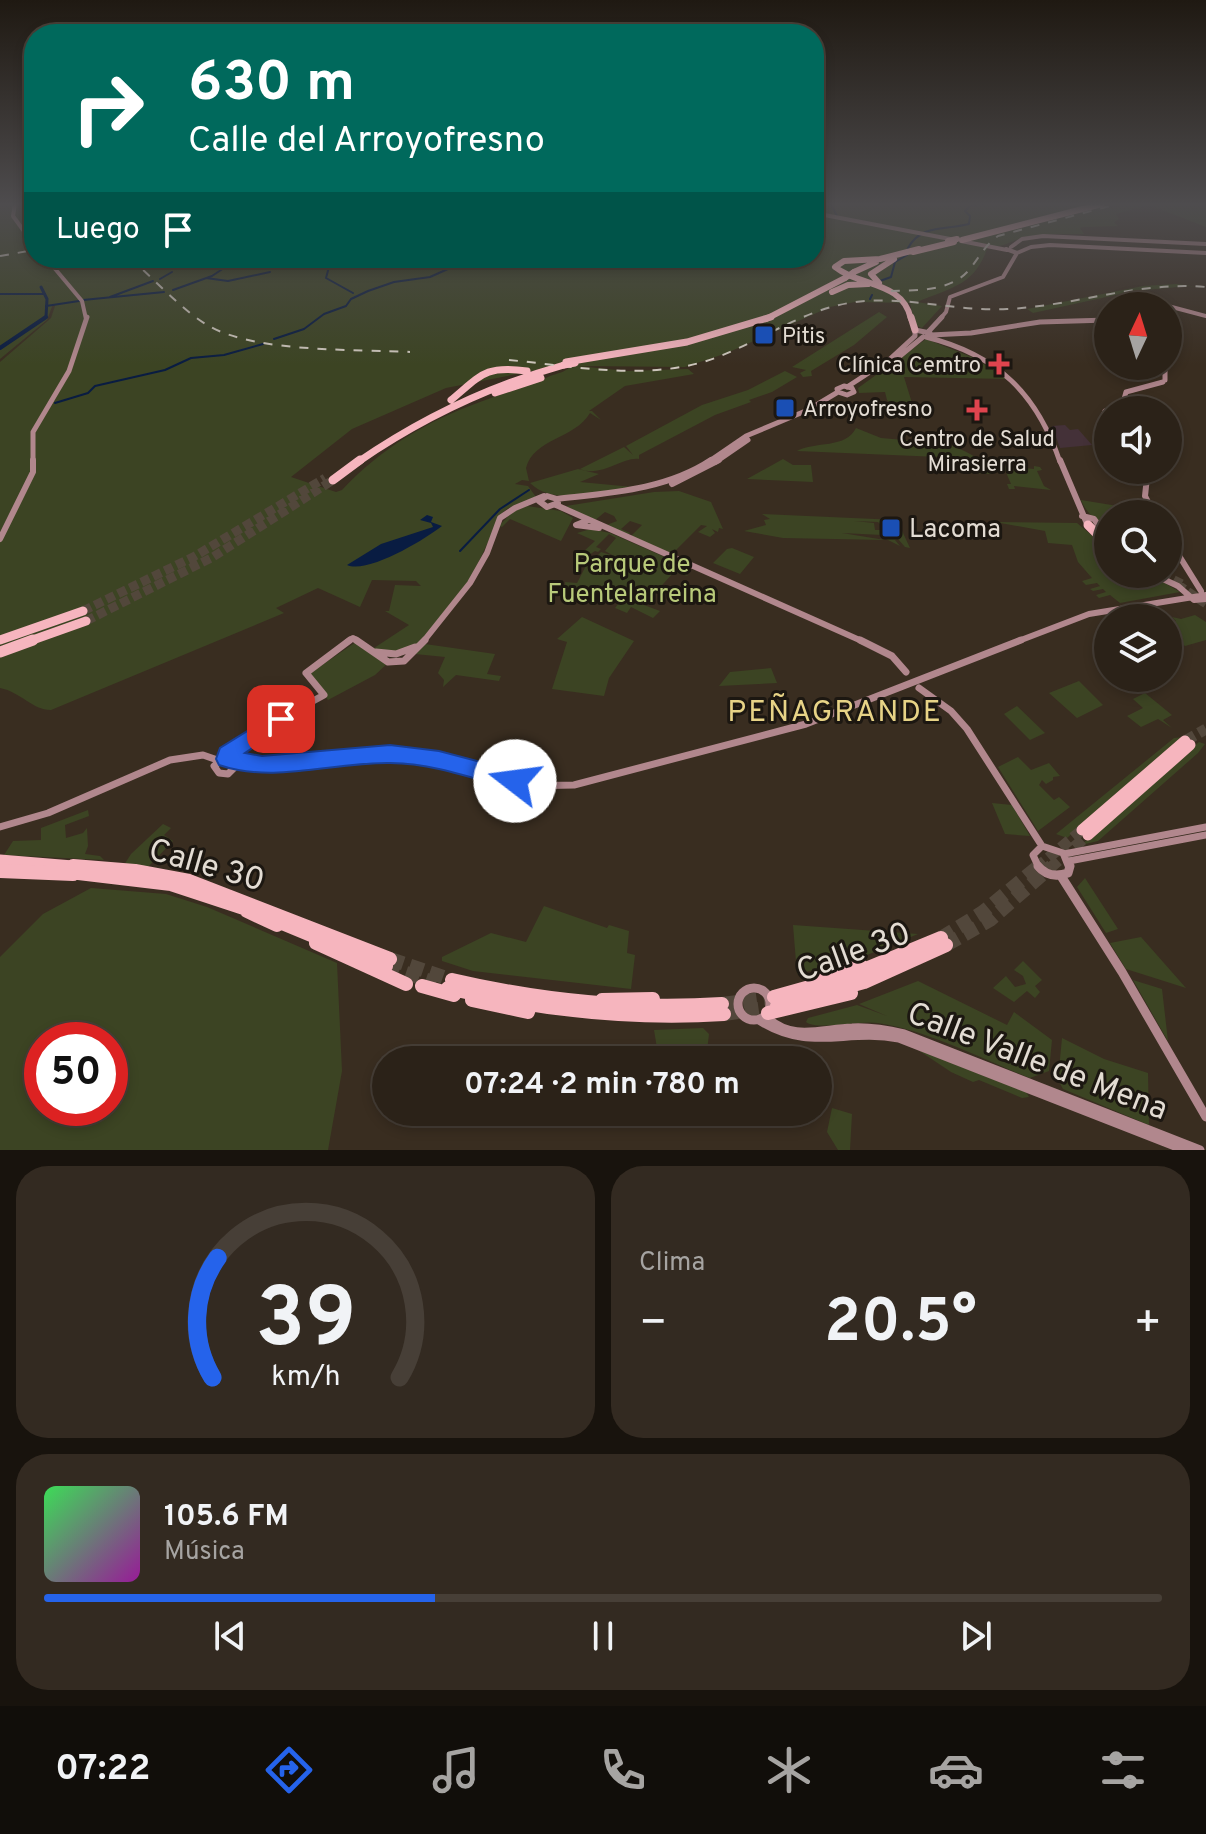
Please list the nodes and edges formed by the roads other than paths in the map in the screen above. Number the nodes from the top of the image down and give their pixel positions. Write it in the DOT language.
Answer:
graph roads {
  1 [pos="886,258"];
  2 [pos="895,258"];
  3 [pos="898,258"];
  4 [pos="1006,258"];
  5 [pos="1016,258"];
  6 [pos="54,268"];
  7 [pos="851,275"];
  8 [pos="895,292"];
  9 [pos="805,305"];
  10 [pos="1182,310"];
  11 [pos="1206,316"];
  12 [pos="1094,320"];
  13 [pos="925,333"];
  14 [pos="717,336"];
  15 [pos="686,344"];
  16 [pos="562,364"];
  17 [pos="527,371"];
  18 [pos="539,374"];
  19 [pos="1162,380"];
  20 [pos="847,387"];
  21 [pos="854,390"];
  22 [pos="841,394"];
  23 [pos="1125,396"];
  24 [pos="53,397"];
  25 [pos="30,423"];
  26 [pos="413,424"];
  27 [pos="34,433"];
  28 [pos="329,479"];
  29 [pos="544,496"];
  30 [pos="557,502"];
  31 [pos="525,505"];
  32 [pos="542,506"];
  33 [pos="1089,521"];
  34 [pos="1094,527"];
  35 [pos="0,539"];
  36 [pos="1182,561"];
  37 [pos="1191,576"];
  38 [pos="1180,588"];
  39 [pos="1182,588"];
  40 [pos="1188,592"];
  41 [pos="1205,595"];
  42 [pos="82,617"];
  43 [pos="0,633"];
  44 [pos="0,640"];
  45 [pos="0,651"];
  46 [pos="906,672"];
  47 [pos="919,688"];
  48 [pos="1187,743"];
  49 [pos="225,758"];
  50 [pos="0,825"];
  51 [pos="1206,827"];
  52 [pos="1085,832"];
  53 [pos="1206,835"];
  54 [pos="1042,846"];
  55 [pos="1067,857"];
  56 [pos="0,865"];
  57 [pos="1061,876"];
  58 [pos="233,904"];
  59 [pos="943,941"];
  60 [pos="905,960"];
  61 [pos="818,976"];
  62 [pos="503,992"];
  63 [pos="653,999"];
  64 [pos="769,1011"];
  65 [pos="587,1015"];
  66 [pos="1206,1117"];
  67 [pos="1185,1150"];
  68 [pos="1200,1150"];
  1 -- 8 [label="highway"];
  2 -- 7 [label="highway"];
  3 -- 8 [label="highway"];
  4 -- 13 [label="street"];
  5 -- 13 [label="street"];
  6 -- 24 [label="street"];
  7 -- 8 [label="highway"];
  7 -- 9 [label="highway"];
  7 -- 14 [label="highway"];
  8 -- 9 [label="highway"];
  8 -- 13 [label="highway"];
  9 -- 14 [label="highway"];
  10 -- 11 [label="street"];
  12 -- 13 [label="street"];
  13 -- 20 [label="street"];
  13 -- 21 [label="street"];
  13 -- 33 [label="street"];
  14 -- 15 [label="highway"];
  15 -- 16 [label="highway"];
  15 -- 16 [label="highway, bridge"];
  16 -- 26 [label="highway"];
  17 -- 26 [label="highway"];
  18 -- 26 [label="highway"];
  19 -- 23 [label="street"];
  20 -- 21 [label="street"];
  20 -- 22 [label="street"];
  21 -- 22 [label="street"];
  22 -- 30 [label="street"];
  24 -- 27 [label="street"];
  24 -- 27 [label="street"];
  25 -- 27 [label="street"];
  26 -- 28 [label="highway"];
  27 -- 35 [label="street"];
  29 -- 30 [label="street"];
  29 -- 31 [label="street"];
  29 -- 32 [label="street"];
  30 -- 32 [label="street"];
  30 -- 46 [label="street"];
  31 -- 32 [label="street"];
  31 -- 49 [label="street"];
  33 -- 34 [label="highway"];
  36 -- 37 [label="street"];
  37 -- 40 [label="street"];
  37 -- 41 [label="street"];
  38 -- 40 [label="street"];
  39 -- 40 [label="street"];
  40 -- 41 [label="street"];
  40 -- 49 [label="street"];
  42 -- 43 [label="highway"];
  42 -- 44 [label="highway"];
  42 -- 45 [label="highway"];
  47 -- 54 [label="street"];
  48 -- 52 [label="highway"];
  49 -- 50 [label="street"];
  51 -- 55 [label="street"];
  53 -- 55 [label="street"];
  54 -- 55 [label="street"];
  54 -- 57 [label="street"];
  55 -- 57 [label="street"];
  56 -- 58 [label="highway, Calle 30"];
  56 -- 58 [label="highway, Calle 30"];
  57 -- 66 [label="street"];
  58 -- 65 [label="highway"];
  59 -- 60 [label="highway, Calle 30"];
  60 -- 61 [label="highway"];
  60 -- 64 [label="highway"];
  62 -- 63 [label="highway"];
  62 -- 65 [label="highway"];
  62 -- 65 [label="highway"];
  64 -- 67 [label="street, Calle Valle de Mena"];
  64 -- 68 [label="street, Calle Valle de Mena"];
}
